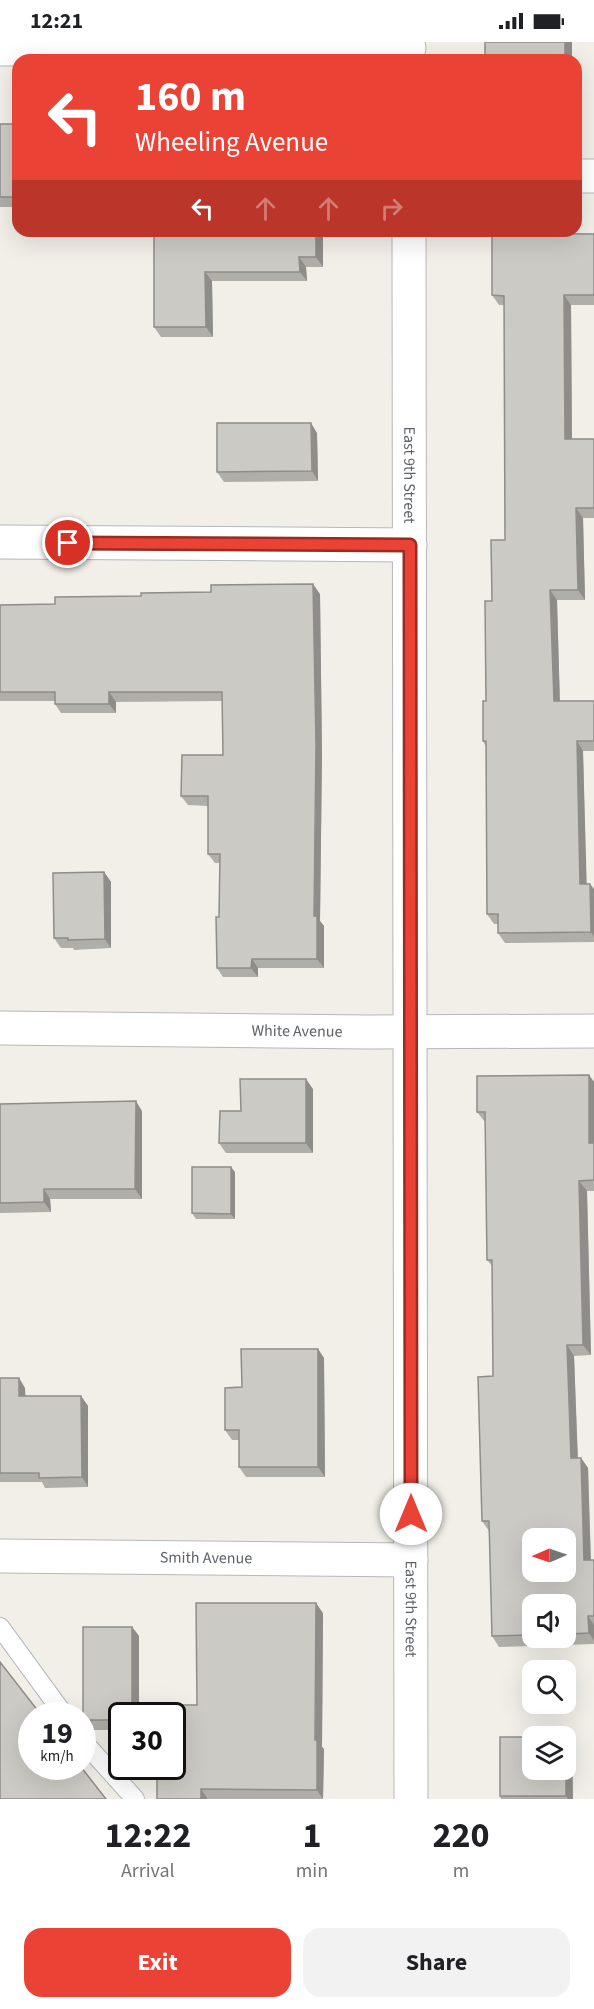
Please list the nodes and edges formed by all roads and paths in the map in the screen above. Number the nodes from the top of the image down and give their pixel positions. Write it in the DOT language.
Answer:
graph roads {
  1 [pos="0,49"];
  2 [pos="409,50"];
  3 [pos="409,237"];
  4 [pos="0,542"];
  5 [pos="410,545"];
  6 [pos="0,1028"];
  7 [pos="594,1031"];
  8 [pos="410,1032"];
  9 [pos="0,1556"];
  10 [pos="411,1560"];
  11 [pos="0,1627"];
  12 [pos="55,1702"];
  13 [pos="96,1756"];
  14 [pos="135,1799"];
  15 [pos="411,1799"];
  1 -- 2 [label="street"];
  3 -- 5 [label="street, East 9th Street"];
  4 -- 5 [label="street"];
  5 -- 8 [label="street, East 9th Street"];
  6 -- 8 [label="street, White Avenue"];
  7 -- 8 [label="street, White Avenue"];
  8 -- 10 [label="street, East 9th Street"];
  9 -- 10 [label="street, Smith Avenue"];
  10 -- 15 [label="street, East 9th Street"];
  11 -- 12 [label="lane"];
  13 -- 14 [label="lane"];
}
